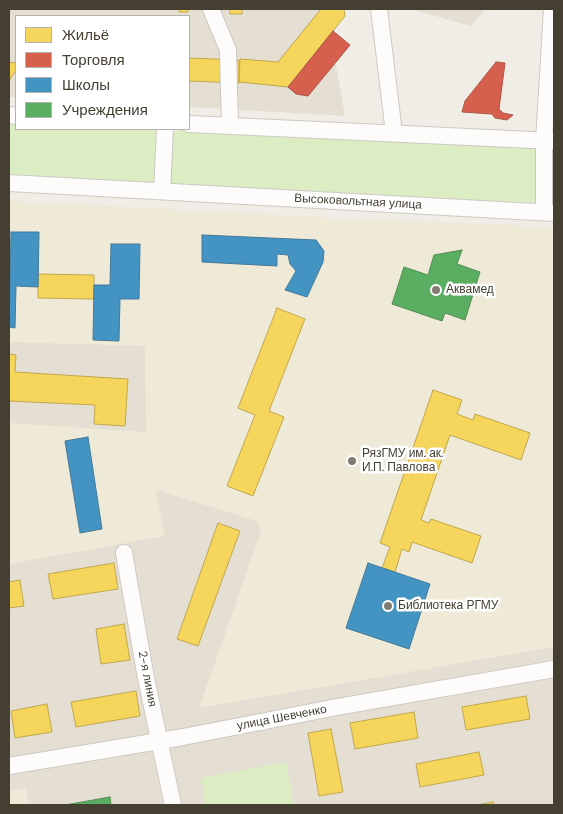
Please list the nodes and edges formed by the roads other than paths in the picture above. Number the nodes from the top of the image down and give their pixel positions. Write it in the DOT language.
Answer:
graph roads {
  1 [pos="211,9"];
  2 [pos="379,9"];
  3 [pos="552,9"];
  4 [pos="190,124"];
  5 [pos="230,126"];
  6 [pos="166,130"];
  7 [pos="394,133"];
  8 [pos="549,141"];
  9 [pos="9,183"];
  10 [pos="162,191"];
  11 [pos="549,212"];
  12 [pos="124,553"];
  13 [pos="554,669"];
  14 [pos="160,740"];
  15 [pos="9,766"];
  16 [pos="173,805"];
  1 -- 5 [label="street"];
  2 -- 7 [label="street"];
  3 -- 8 [label="street"];
  4 -- 5 [label="street"];
  5 -- 7 [label="street"];
  6 -- 10 [label="street"];
  7 -- 8 [label="street"];
  8 -- 11 [label="street"];
  9 -- 10 [label="street, Высоковольтная улица"];
  10 -- 11 [label="street, Высоковольтная улица"];
  12 -- 14 [label="street, 2-я линия"];
  13 -- 14 [label="street, улица Шевченко"];
  14 -- 15 [label="street, улица Шевченко"];
  14 -- 16 [label="street, 2-я линия"];
}
